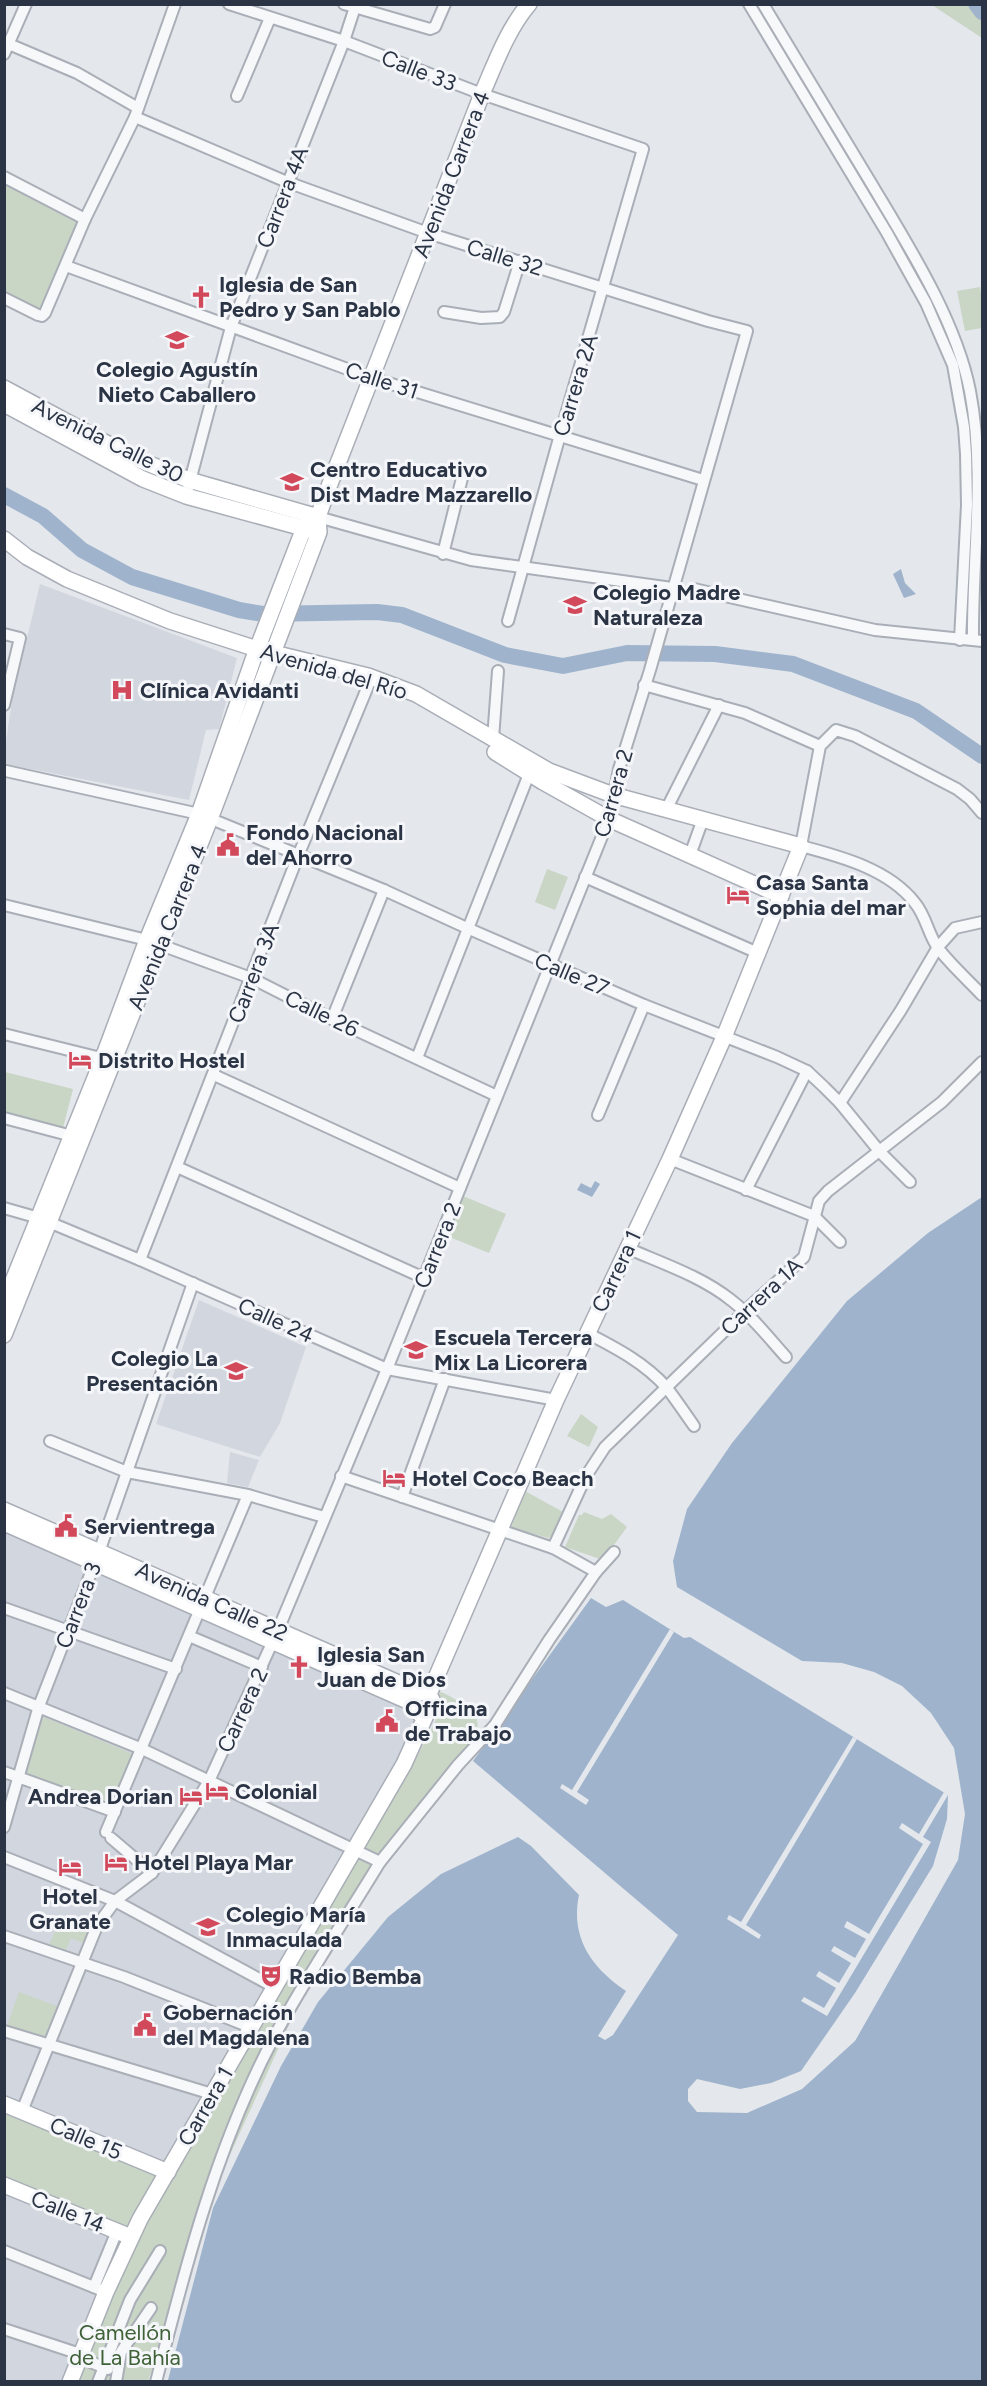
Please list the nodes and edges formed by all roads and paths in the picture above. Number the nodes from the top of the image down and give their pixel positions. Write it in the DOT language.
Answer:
graph roads {
  1 [pos="26,4"];
  2 [pos="175,4"];
  3 [pos="229,4"];
  4 [pos="445,4"];
  5 [pos="529,4"];
  6 [pos="749,4"];
  7 [pos="763,4"];
  8 [pos="352,6"];
  9 [pos="270,18"];
  10 [pos="344,41"];
  11 [pos="6,47"];
  12 [pos="482,94"];
  13 [pos="237,96"];
  14 [pos="136,113"];
  15 [pos="643,149"];
  16 [pos="4,177"];
  17 [pos="287,182"];
  18 [pos="86,219"];
  19 [pos="428,233"];
  20 [pos="520,261"];
  21 [pos="66,266"];
  22 [pos="604,288"];
  23 [pos="4,298"];
  24 [pos="444,312"];
  25 [pos="231,327"];
  26 [pos="747,331"];
  27 [pos="372,378"];
  28 [pos="4,388"];
  29 [pos="965,394"];
  30 [pos="4,404"];
  31 [pos="560,435"];
  32 [pos="462,478"];
  33 [pos="189,480"];
  34 [pos="703,480"];
  35 [pos="186,496"];
  36 [pos="280,521"];
  37 [pos="314,526"];
  38 [pos="4,539"];
  39 [pos="297,546"];
  40 [pos="4,552"];
  41 [pos="443,554"];
  42 [pos="297,567"];
  43 [pos="521,569"];
  44 [pos="672,588"];
  45 [pos="694,589"];
  46 [pos="508,621"];
  47 [pos="4,633"];
  48 [pos="960,640"];
  49 [pos="978,641"];
  50 [pos="263,655"];
  51 [pos="498,671"];
  52 [pos="368,686"];
  53 [pos="644,686"];
  54 [pos="4,705"];
  55 [pos="718,705"];
  56 [pos="493,740"];
  57 [pos="820,746"];
  58 [pos="531,769"];
  59 [pos="6,771"];
  60 [pos="613,795"];
  61 [pos="667,808"];
  62 [pos="982,813"];
  63 [pos="205,816"];
  64 [pos="609,819"];
  65 [pos="704,819"];
  66 [pos="801,846"];
  67 [pos="690,855"];
  68 [pos="298,856"];
  69 [pos="585,877"];
  70 [pos="384,890"];
  71 [pos="781,896"];
  72 [pos="4,904"];
  73 [pos="982,922"];
  74 [pos="467,928"];
  75 [pos="153,942"];
  76 [pos="938,947"];
  77 [pos="758,953"];
  78 [pos="551,964"];
  79 [pos="251,978"];
  80 [pos="982,995"];
  81 [pos="644,1005"];
  82 [pos="332,1019"];
  83 [pos="4,1034"];
  84 [pos="724,1037"];
  85 [pos="417,1058"];
  86 [pos="108,1060"];
  87 [pos="982,1062"];
  88 [pos="807,1071"];
  89 [pos="214,1075"];
  90 [pos="497,1096"];
  91 [pos="840,1103"];
  92 [pos="598,1115"];
  93 [pos="4,1118"];
  94 [pos="72,1136"];
  95 [pos="880,1152"];
  96 [pos="670,1159"];
  97 [pos="177,1167"];
  98 [pos="910,1182"];
  99 [pos="460,1188"];
  100 [pos="746,1190"];
  101 [pos="4,1208"];
  102 [pos="814,1216"];
  103 [pos="45,1220"];
  104 [pos="840,1242"];
  105 [pos="627,1248"];
  106 [pos="140,1260"];
  107 [pos="424,1278"];
  108 [pos="193,1283"];
  109 [pos="4,1303"];
  110 [pos="745,1311"];
  111 [pos="587,1333"];
  112 [pos="4,1335"];
  113 [pos="786,1357"];
  114 [pos="387,1369"];
  115 [pos="445,1379"];
  116 [pos="666,1387"];
  117 [pos="556,1400"];
  118 [pos="694,1426"];
  119 [pos="50,1441"];
  120 [pos="127,1472"];
  121 [pos="341,1476"];
  122 [pos="248,1495"];
  123 [pos="402,1497"];
  124 [pos="4,1510"];
  125 [pos="324,1517"];
  126 [pos="4,1523"];
  127 [pos="500,1530"];
  128 [pos="554,1548"];
  129 [pos="614,1552"];
  130 [pos="97,1557"];
  131 [pos="596,1572"];
  132 [pos="203,1604"];
  133 [pos="4,1608"];
  134 [pos="68,1631"];
  135 [pos="189,1636"];
  136 [pos="275,1636"];
  137 [pos="262,1666"];
  138 [pos="176,1669"];
  139 [pos="4,1694"];
  140 [pos="420,1696"];
  141 [pos="39,1706"];
  142 [pos="142,1749"];
  143 [pos="4,1772"];
  144 [pos="18,1776"];
  145 [pos="209,1781"];
  146 [pos="115,1812"];
  147 [pos="4,1827"];
  148 [pos="355,1851"];
  149 [pos="4,1857"];
  150 [pos="380,1862"];
  151 [pos="152,1873"];
  152 [pos="115,1901"];
  153 [pos="4,1936"];
  154 [pos="81,1961"];
  155 [pos="274,1987"];
  156 [pos="250,2027"];
  157 [pos="4,2031"];
  158 [pos="47,2046"];
  159 [pos="212,2094"];
  160 [pos="4,2104"];
  161 [pos="22,2111"];
  162 [pos="168,2172"];
  163 [pos="4,2185"];
  164 [pos="124,2234"];
  165 [pos="4,2251"];
  166 [pos="160,2251"];
  167 [pos="100,2289"];
  168 [pos="151,2308"];
  169 [pos="4,2329"];
  170 [pos="82,2357"];
  171 [pos="104,2367"];
  172 [pos="117,2377"];
  173 [pos="70,2382"];
  174 [pos="98,2382"];
  175 [pos="156,2382"];
  1 -- 11 [label="street"];
  2 -- 14 [label="street"];
  3 -- 9 [label="street, Calle 33"];
  4 -- 8 [label="street"];
  5 -- 12 [label="street, Avenida Carrera 4"];
  6 -- 29 [label="street"];
  7 -- 29 [label="street"];
  8 -- 10 [label="street, Carrera 4A"];
  9 -- 10 [label="street, Calle 33"];
  9 -- 13 [label="street"];
  10 -- 12 [label="street, Calle 33"];
  10 -- 17 [label="street, Carrera 4A"];
  11 -- 14 [label="street, Calle 32"];
  12 -- 15 [label="street, Calle 33"];
  12 -- 19 [label="street, Avenida Carrera 4"];
  14 -- 17 [label="street, Calle 32"];
  14 -- 18 [label="street"];
  15 -- 22 [label="street, Carrera 2A"];
  16 -- 18 [label="street"];
  17 -- 19 [label="street, Calle 32"];
  17 -- 25 [label="street, Carrera 4A"];
  18 -- 21 [label="street"];
  19 -- 20 [label="street, Calle 32"];
  19 -- 27 [label="street, Avenida Carrera 4"];
  20 -- 22 [label="street, Calle 32"];
  20 -- 24 [label="street"];
  21 -- 23 [label="street"];
  21 -- 25 [label="street, Calle 31"];
  22 -- 26 [label="street, Calle 32"];
  22 -- 31 [label="street, Carrera 2A"];
  25 -- 27 [label="street, Calle 31"];
  25 -- 33 [label="street, Carrera 4A"];
  26 -- 34 [label="street, Carrera 2"];
  27 -- 31 [label="street, Calle 31"];
  27 -- 37 [label="street, Avenida Carrera 4"];
  28 -- 33 [label="street, Avenida Calle 30"];
  29 -- 48 [label="street"];
  29 -- 49 [label="street"];
  30 -- 35 [label="street, Avenida Calle 30"];
  31 -- 34 [label="street, Calle 31"];
  31 -- 43 [label="street, Carrera 2A"];
  32 -- 41 [label="street"];
  33 -- 35 [label="street, Carrera 4A"];
  33 -- 37 [label="street, Avenida Calle 30"];
  34 -- 44 [label="street, Carrera 2"];
  35 -- 36 [label="street, Avenida Calle 30"];
  36 -- 37 [label="street, Avenida Calle 30"];
  36 -- 39 [label="street"];
  37 -- 39 [label="street, Avenida Carrera 4"];
  37 -- 41 [label="street"];
  37 -- 42 [label="street, Avenida Carrera 4"];
  38 -- 50 [label="street, Avenida del Río"];
  39 -- 42 [label="street, Avenida Carrera 4"];
  40 -- 50 [label="street, Avenida del Río"];
  41 -- 43 [label="street"];
  42 -- 50 [label="street, Avenida Carrera 4"];
  43 -- 44 [label="street"];
  43 -- 46 [label="street, Carrera 2A"];
  44 -- 53 [label="street, Carrera 2"];
  45 -- 48 [label="street"];
  47 -- 54 [label="street"];
  48 -- 49 [label="street"];
  50 -- 52 [label="street, Avenida del Río"];
  50 -- 56 [label="street, Avenida del Río"];
  50 -- 63 [label="street, Avenida Carrera 4"];
  51 -- 56 [label="street"];
  52 -- 58 [label="street, Avenida del Río"];
  52 -- 68 [label="street, Carrera 3A"];
  53 -- 55 [label="street"];
  53 -- 60 [label="street, Carrera 2"];
  55 -- 57 [label="street"];
  55 -- 61 [label="street"];
  56 -- 58 [label="street, Avenida del Río"];
  57 -- 62 [label="street"];
  57 -- 66 [label="street"];
  58 -- 60 [label="street, Avenida del Río"];
  58 -- 64 [label="street, Avenida del Río"];
  58 -- 74 [label="street"];
  59 -- 63 [label="street, Calle 27"];
  60 -- 61 [label="street, Avenida del Río"];
  60 -- 64 [label="street, Carrera 2"];
  61 -- 65 [label="street, Avenida del Río"];
  63 -- 68 [label="street, Calle 27"];
  63 -- 75 [label="street, Avenida Carrera 4"];
  64 -- 67 [label="street, Avenida del Río"];
  64 -- 69 [label="street, Carrera 2"];
  65 -- 66 [label="street, Avenida del Río"];
  65 -- 67 [label="street"];
  66 -- 71 [label="street, Carrera 1"];
  66 -- 76 [label="street"];
  67 -- 71 [label="street, Avenida del Río"];
  68 -- 70 [label="street, Calle 27"];
  68 -- 79 [label="street, Carrera 3A"];
  69 -- 77 [label="street"];
  69 -- 78 [label="street, Carrera 2"];
  70 -- 74 [label="street, Calle 27"];
  70 -- 82 [label="street"];
  71 -- 77 [label="street, Carrera 1"];
  72 -- 75 [label="street, Calle 26"];
  73 -- 76 [label="street"];
  74 -- 78 [label="street, Calle 27"];
  74 -- 85 [label="street"];
  75 -- 79 [label="street, Calle 26"];
  75 -- 86 [label="street, Avenida Carrera 4"];
  76 -- 80 [label="street"];
  76 -- 91 [label="street"];
  77 -- 84 [label="street, Carrera 1"];
  78 -- 81 [label="street, Calle 27"];
  78 -- 90 [label="street, Carrera 2"];
  79 -- 82 [label="street, Calle 26"];
  79 -- 89 [label="street, Carrera 3A"];
  81 -- 84 [label="street, Calle 27"];
  81 -- 92 [label="street"];
  82 -- 85 [label="street, Calle 26"];
  83 -- 86 [label="street"];
  84 -- 88 [label="street, Calle 27"];
  84 -- 96 [label="street, Carrera 1"];
  85 -- 90 [label="street, Calle 26"];
  86 -- 94 [label="street, Avenida Carrera 4"];
  86 -- 103 [label="street, Avenida Carrera 4"];
  87 -- 95 [label="street, Carrera 1A"];
  88 -- 91 [label="street, Calle 27"];
  88 -- 100 [label="street"];
  89 -- 97 [label="street, Carrera 3A"];
  89 -- 99 [label="street"];
  90 -- 99 [label="street, Carrera 2"];
  91 -- 95 [label="street, Calle 27"];
  93 -- 94 [label="street"];
  94 -- 103 [label="street, Avenida Carrera 4"];
  95 -- 98 [label="street, Calle 27"];
  95 -- 102 [label="street, Carrera 1A"];
  96 -- 100 [label="street"];
  96 -- 105 [label="street, Carrera 1"];
  97 -- 106 [label="street, Carrera 3A"];
  97 -- 107 [label="street"];
  99 -- 107 [label="street, Carrera 2"];
  100 -- 102 [label="street"];
  101 -- 103 [label="street, Calle 24"];
  102 -- 104 [label="street"];
  102 -- 110 [label="street, Carrera 1A"];
  103 -- 106 [label="street, Calle 24"];
  103 -- 109 [label="street, Avenida Carrera 4"];
  103 -- 112 [label="street, Avenida Carrera 4"];
  105 -- 110 [label="street"];
  105 -- 111 [label="street, Carrera 1"];
  106 -- 108 [label="street, Calle 24"];
  107 -- 114 [label="street, Carrera 2"];
  108 -- 114 [label="street, Calle 24"];
  108 -- 120 [label="street, Carrera 3"];
  110 -- 113 [label="street"];
  110 -- 116 [label="street, Carrera 1A"];
  111 -- 116 [label="street"];
  111 -- 117 [label="street, Carrera 1"];
  114 -- 115 [label="street, Calle 24"];
  114 -- 121 [label="street, Carrera 2"];
  115 -- 117 [label="street, Calle 24"];
  115 -- 123 [label="street"];
  116 -- 118 [label="street"];
  116 -- 128 [label="street, Carrera 1A"];
  117 -- 127 [label="street, Carrera 1"];
  119 -- 120 [label="street"];
  120 -- 122 [label="street"];
  120 -- 130 [label="street, Carrera 3"];
  121 -- 123 [label="street"];
  121 -- 125 [label="street, Carrera 2"];
  122 -- 125 [label="street"];
  122 -- 132 [label="street"];
  123 -- 127 [label="street"];
  124 -- 130 [label="street, Avenida Calle 22"];
  125 -- 136 [label="street, Carrera 2"];
  126 -- 130 [label="street, Avenida Calle 22"];
  127 -- 128 [label="street"];
  127 -- 140 [label="street, Carrera 1"];
  128 -- 131 [label="street"];
  129 -- 131 [label="street"];
  130 -- 132 [label="street, Avenida Calle 22"];
  130 -- 134 [label="street, Carrera 3"];
  131 -- 150 [label="street"];
  132 -- 135 [label="street"];
  132 -- 136 [label="street, Avenida Calle 22"];
  133 -- 134 [label="street"];
  134 -- 138 [label="street"];
  134 -- 141 [label="street, Carrera 3"];
  135 -- 137 [label="street"];
  135 -- 138 [label="street"];
  136 -- 137 [label="street, Carrera 2"];
  136 -- 140 [label="street, Avenida Calle 22"];
  137 -- 145 [label="street, Carrera 2"];
  138 -- 142 [label="street"];
  139 -- 141 [label="street"];
  140 -- 148 [label="street, Carrera 1"];
  141 -- 142 [label="street"];
  141 -- 144 [label="street, Carrera 3"];
  142 -- 145 [label="street"];
  142 -- 146 [label="street"];
  143 -- 144 [label="street"];
  144 -- 146 [label="street"];
  144 -- 147 [label="street, Carrera 3"];
  145 -- 148 [label="street"];
  145 -- 151 [label="street, Carrera 2"];
  146 -- 151 [label="street"];
  148 -- 150 [label="street"];
  148 -- 155 [label="street, Carrera 1"];
  149 -- 152 [label="street"];
  150 -- 175 [label="street"];
  151 -- 152 [label="street, Carrera 2"];
  152 -- 154 [label="street, Carrera 2"];
  152 -- 155 [label="street"];
  153 -- 154 [label="street"];
  154 -- 156 [label="street"];
  154 -- 158 [label="street, Carrera 2"];
  155 -- 156 [label="street, Carrera 1"];
  156 -- 159 [label="street, Carrera 1"];
  157 -- 158 [label="street"];
  158 -- 159 [label="street"];
  158 -- 161 [label="street, Carrera 2"];
  159 -- 162 [label="street, Carrera 1"];
  160 -- 161 [label="street, Calle 15"];
  161 -- 162 [label="street, Calle 15"];
  162 -- 164 [label="street, Carrera 1"];
  163 -- 164 [label="street, Calle 14"];
  164 -- 167 [label="street, Carrera 1"];
  165 -- 167 [label="street"];
  166 -- 171 [label="street"];
  167 -- 170 [label="street, Carrera 1"];
  168 -- 172 [label="street"];
  169 -- 170 [label="street"];
  170 -- 171 [label="street"];
  170 -- 173 [label="street, Carrera 1"];
  171 -- 172 [label="street"];
  171 -- 174 [label="street"];
}
